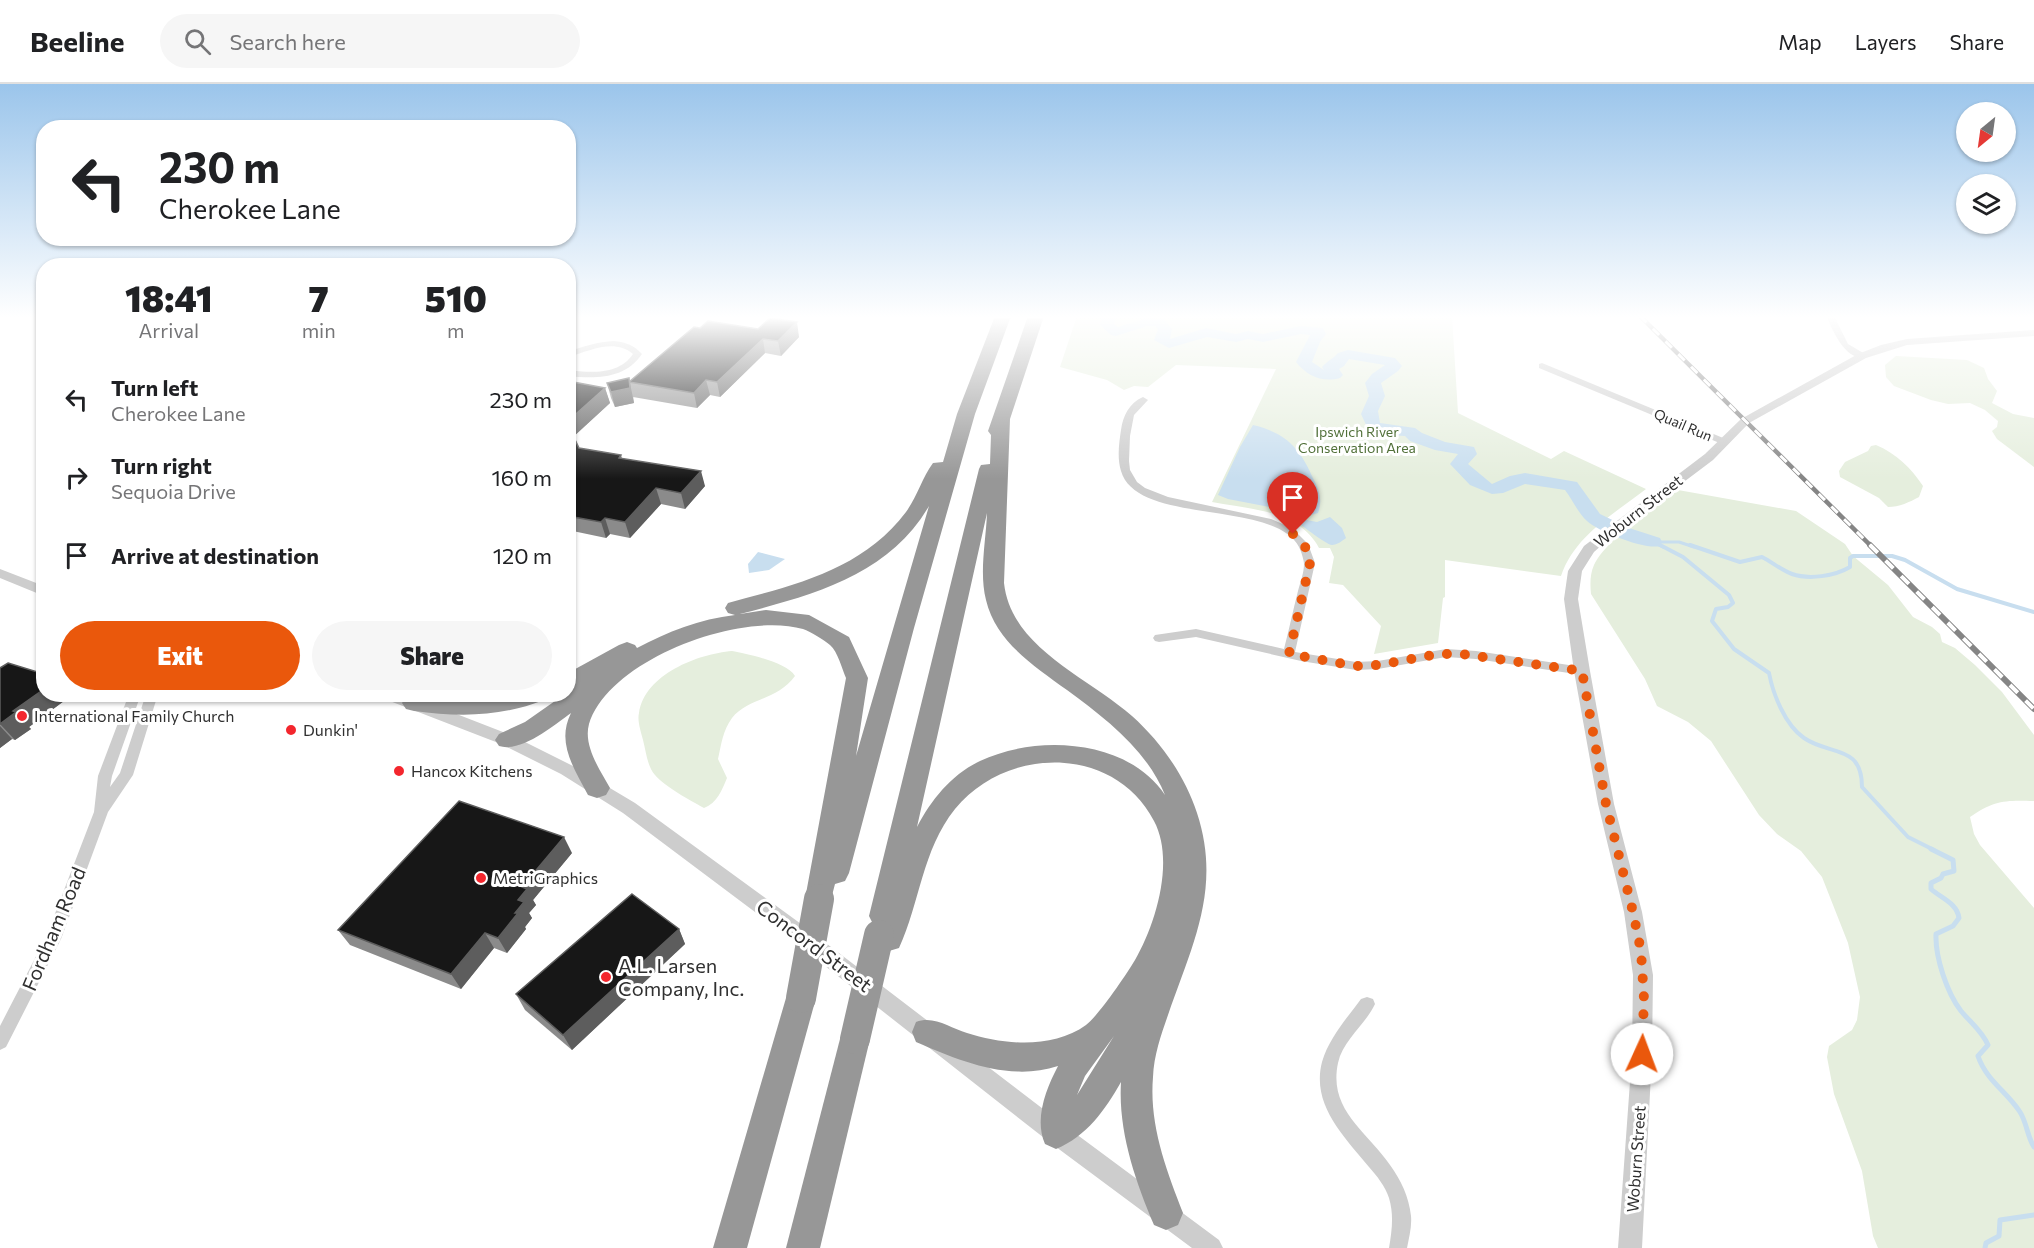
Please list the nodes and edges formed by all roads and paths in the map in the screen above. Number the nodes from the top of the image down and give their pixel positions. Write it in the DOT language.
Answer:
graph roads {
  1 [pos="616,370"];
  2 [pos="982,370"];
  3 [pos="1017,370"];
  4 [pos="1552,370"];
  5 [pos="1836,370"];
  6 [pos="576,374"];
  7 [pos="1143,400"];
  8 [pos="966,414"];
  9 [pos="1001,418"];
  10 [pos="1725,442"];
  11 [pos="0,573"];
  12 [pos="36,589"];
  13 [pos="1159,638"];
  14 [pos="1289,654"];
  15 [pos="611,666"];
  16 [pos="1582,671"];
  17 [pos="576,679"];
  18 [pos="576,694"];
  19 [pos="132,702"];
  20 [pos="149,702"];
  21 [pos="409,702"];
  22 [pos="515,702"];
  23 [pos="541,702"];
  24 [pos="566,702"];
  25 [pos="414,704"];
  26 [pos="507,740"];
  27 [pos="597,788"];
  28 [pos="101,812"];
  29 [pos="822,903"];
  30 [pos="884,937"];
  31 [pos="1170,967"];
  32 [pos="1367,1004"];
  33 [pos="927,1032"];
  34 [pos="1097,1033"];
  35 [pos="0,1042"];
  36 [pos="1056,1133"];
  37 [pos="1166,1213"];
  38 [pos="730,1248"];
  39 [pos="803,1248"];
  40 [pos="1212,1248"];
  41 [pos="1398,1248"];
  42 [pos="1630,1248"];
  1 -- 6 [label="street"];
  2 -- 8 [label="highway"];
  3 -- 9 [label="highway"];
  4 -- 10 [label="street, Quail Run"];
  5 -- 10 [label="street, Woburn Street"];
  7 -- 14 [label="street"];
  8 -- 15 [label="highway"];
  8 -- 29 [label="highway"];
  9 -- 30 [label="highway"];
  9 -- 31 [label="highway"];
  10 -- 16 [label="street, Woburn Street"];
  11 -- 12 [label="street"];
  13 -- 14 [label="street"];
  14 -- 16 [label="street"];
  15 -- 17 [label="highway"];
  15 -- 18 [label="highway"];
  15 -- 27 [label="highway"];
  15 -- 29 [label="highway"];
  16 -- 42 [label="street, Woburn Street"];
  19 -- 28 [label="street, Fordham Road"];
  20 -- 28 [label="street, Fordham Road"];
  21 -- 25 [label="street, Concord Street"];
  22 -- 25 [label="highway"];
  23 -- 26 [label="highway"];
  24 -- 26 [label="highway"];
  25 -- 26 [label="street, Concord Street"];
  26 -- 27 [label="street, Concord Street"];
  27 -- 33 [label="street, Concord Street"];
  28 -- 35 [label="street, Fordham Road"];
  29 -- 38 [label="highway, bridge"];
  30 -- 34 [label="highway"];
  30 -- 39 [label="highway, bridge"];
  31 -- 36 [label="highway"];
  31 -- 37 [label="highway"];
  32 -- 41 [label="street"];
  33 -- 34 [label="highway"];
  33 -- 36 [label="street, Concord Street"];
  34 -- 36 [label="highway"];
  36 -- 37 [label="street, Concord Street"];
  37 -- 40 [label="street, Concord Street"];
}
